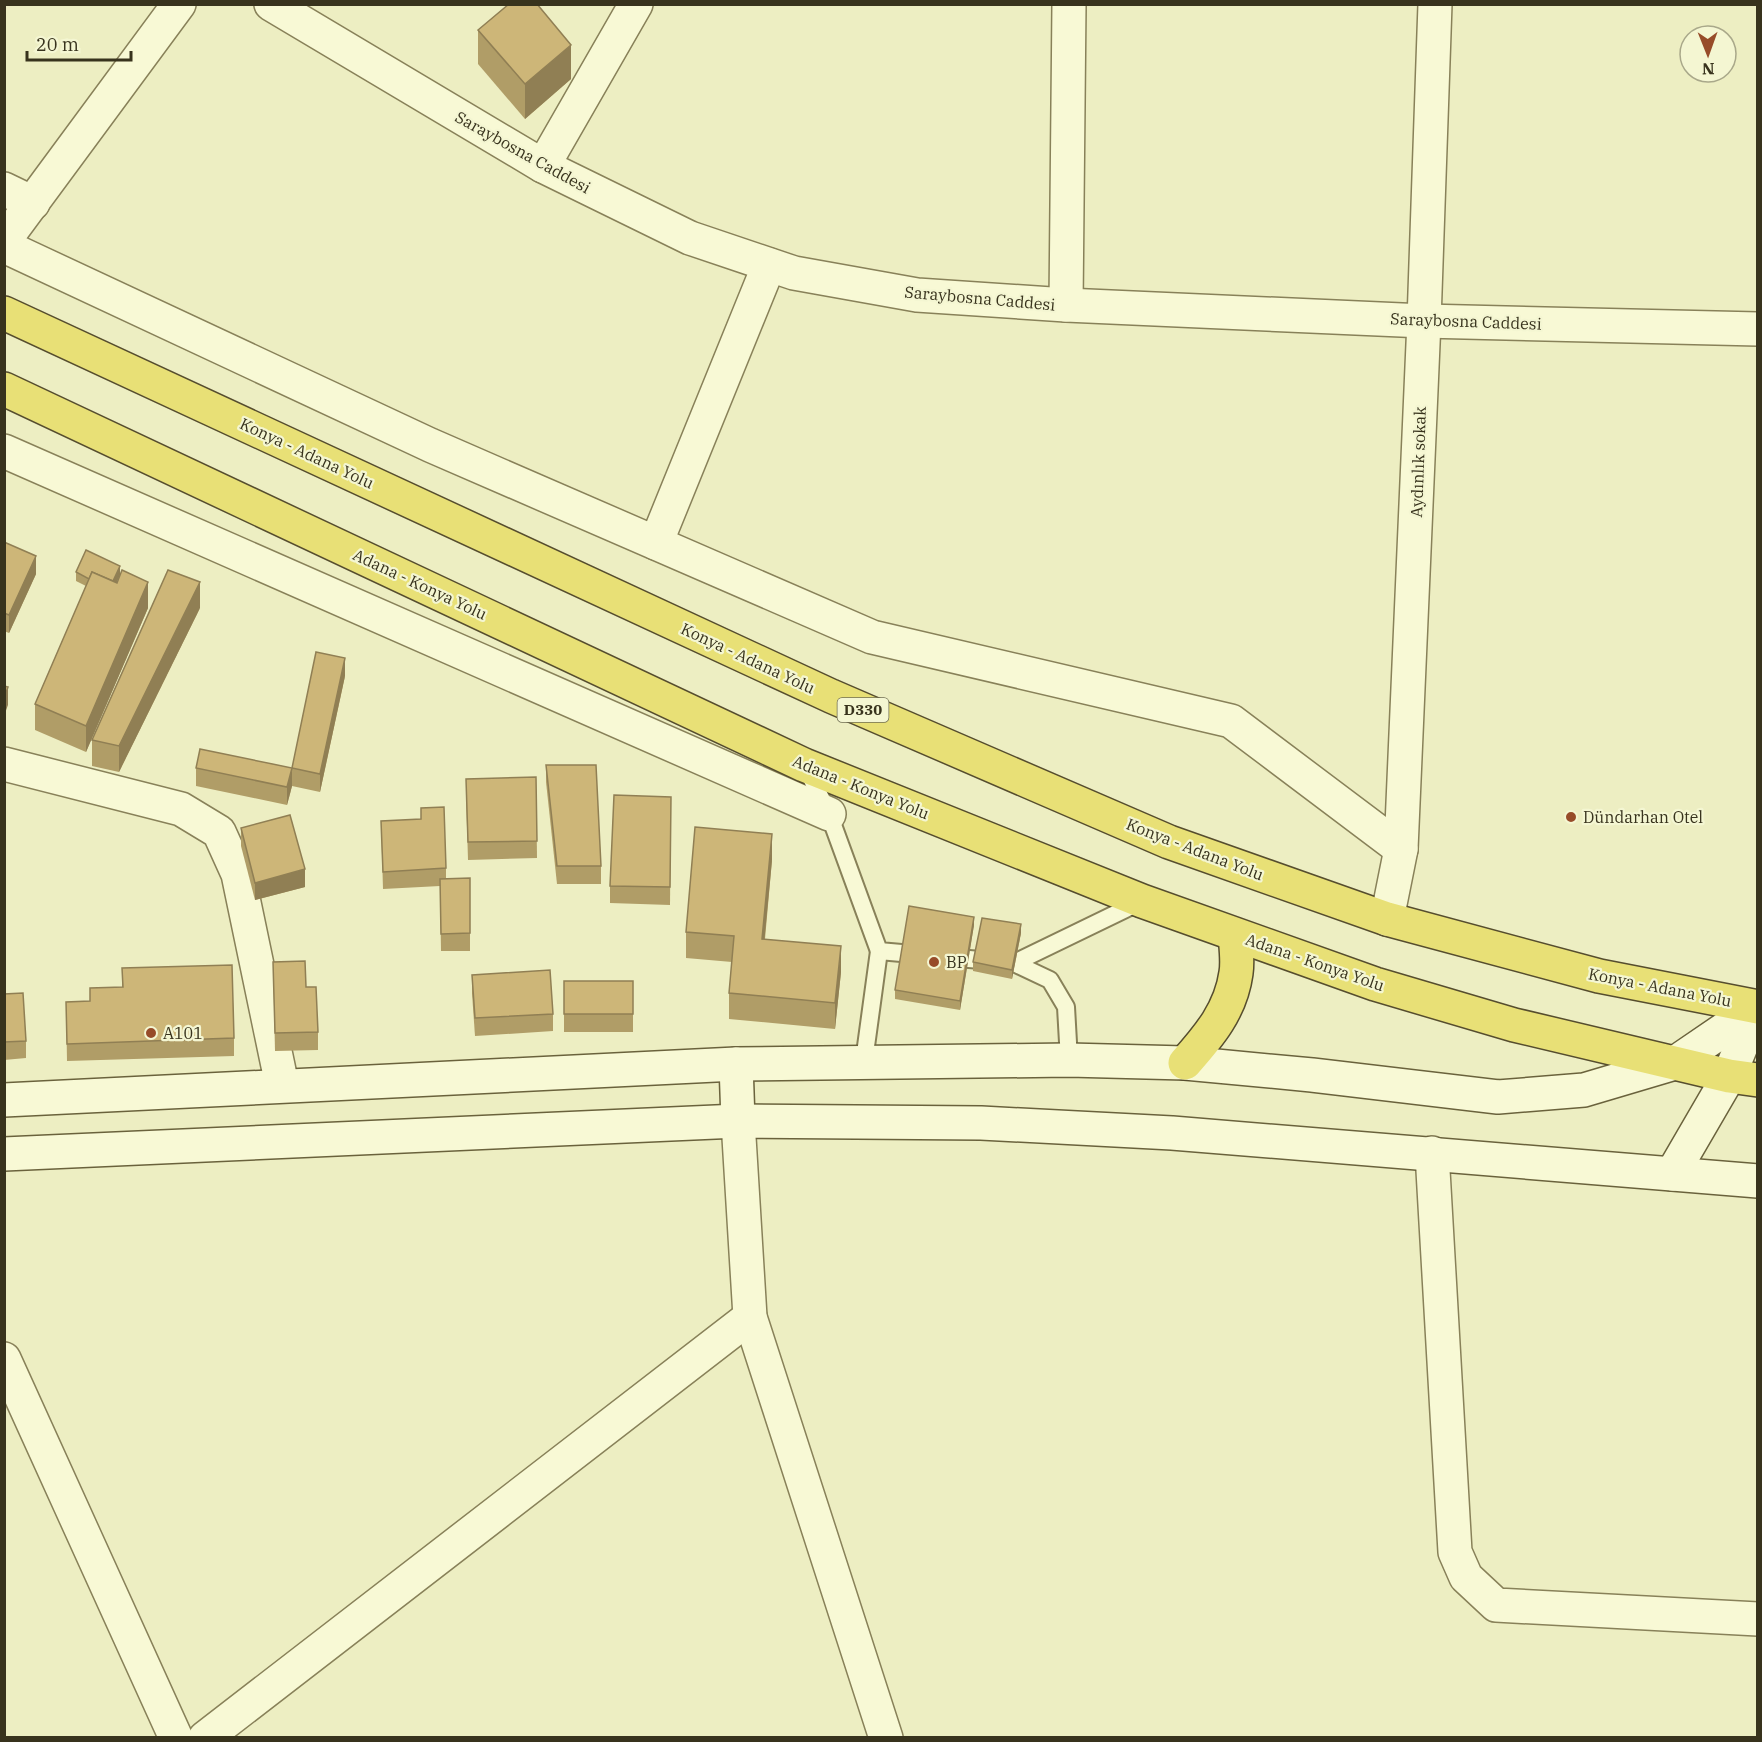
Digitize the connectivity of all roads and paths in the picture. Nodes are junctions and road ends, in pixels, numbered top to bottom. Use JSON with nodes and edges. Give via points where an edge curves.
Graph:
{"nodes":[{"id":1,"x":178,"y":4,"type":"edge"},
{"id":2,"x":271,"y":4,"type":"edge"},
{"id":3,"x":636,"y":4,"type":"edge"},
{"id":4,"x":1070,"y":4,"type":"edge"},
{"id":5,"x":1435,"y":4,"type":"edge"},
{"id":6,"x":543,"y":166,"type":"junction"},
{"id":7,"x":19,"y":196,"type":"edge"},
{"id":8,"x":4,"y":243,"type":"edge"},
{"id":9,"x":769,"y":265,"type":"junction"},
{"id":10,"x":1066,"y":305,"type":"junction"},
{"id":11,"x":4,"y":313,"type":"edge"},
{"id":12,"x":1424,"y":321,"type":"junction"},
{"id":13,"x":1758,"y":328,"type":"edge"},
{"id":14,"x":4,"y":389,"type":"edge"},
{"id":15,"x":4,"y":451,"type":"edge"},
{"id":16,"x":656,"y":543,"type":"junction"},
{"id":17,"x":4,"y":764,"type":"edge"},
{"id":18,"x":804,"y":765,"type":"junction"},
{"id":19,"x":829,"y":814,"type":"junction"},
{"id":20,"x":1401,"y":849,"type":"junction"},
{"id":21,"x":1142,"y":901,"type":"junction"},
{"id":22,"x":1388,"y":919,"type":"junction"},
{"id":23,"x":1235,"y":935,"type":"junction"},
{"id":24,"x":879,"y":951,"type":"junction"},
{"id":25,"x":1014,"y":963,"type":"junction"},
{"id":26,"x":1757,"y":1004,"type":"edge"},
{"id":27,"x":1069,"y":1060,"type":"junction"},
{"id":28,"x":864,"y":1061,"type":"junction"},
{"id":29,"x":1185,"y":1063,"type":"junction"},
{"id":30,"x":1674,"y":1063,"type":"junction"},
{"id":31,"x":736,"y":1064,"type":"junction"},
{"id":32,"x":1743,"y":1078,"type":"edge"},
{"id":33,"x":282,"y":1085,"type":"junction"},
{"id":34,"x":4,"y":1100,"type":"edge"},
{"id":35,"x":738,"y":1121,"type":"junction"},
{"id":36,"x":1432,"y":1153,"type":"junction"},
{"id":37,"x":4,"y":1154,"type":"edge"},
{"id":38,"x":1672,"y":1174,"type":"junction"},
{"id":39,"x":1758,"y":1181,"type":"edge"},
{"id":40,"x":750,"y":1317,"type":"junction"},
{"id":41,"x":4,"y":1359,"type":"edge"},
{"id":42,"x":1758,"y":1619,"type":"edge"},
{"id":43,"x":176,"y":1737,"type":"edge"},
{"id":44,"x":205,"y":1737,"type":"edge"},
{"id":45,"x":886,"y":1737,"type":"edge"}],
"edges":[{"from":1,"to":7,"type":"street"},
{"from":2,"to":6,"type":"street","name":"Saraybosna Caddesi"},
{"from":3,"to":6,"type":"street"},
{"from":4,"to":10,"type":"street"},
{"from":5,"to":12,"type":"street","name":"Aydınlık sokak"},
{"from":6,"to":9,"type":"street","name":"Saraybosna Caddesi","via":[[690,238]]},
{"from":7,"to":8,"type":"street"},
{"from":8,"to":16,"type":"street","via":[[430,445]]},
{"from":9,"to":10,"type":"street","name":"Saraybosna Caddesi","via":[[917,295]]},
{"from":9,"to":16,"type":"street"},
{"from":10,"to":12,"type":"street","name":"Saraybosna Caddesi"},
{"from":11,"to":22,"type":"highway","name":"Konya - Adana Yolu","number":"D330","via":[[831,696],[1169,842]]},
{"from":12,"to":13,"type":"street","name":"Saraybosna Caddesi"},
{"from":12,"to":20,"type":"street","name":"Aydınlık sokak"},
{"from":14,"to":18,"type":"highway","name":"Adana - Konya Yolu"},
{"from":15,"to":19,"type":"street"},
{"from":16,"to":20,"type":"street","via":[[872,637],[1231,721]]},
{"from":17,"to":33,"type":"street","via":[[181,809],[219,832],[238,874]]},
{"from":18,"to":19,"type":"lane"},
{"from":18,"to":21,"type":"highway","name":"Adana - Konya Yolu"},
{"from":19,"to":24,"type":"lane"},
{"from":20,"to":22,"type":"street","name":"Aydınlık sokak"},
{"from":21,"to":23,"type":"highway","name":"Adana - Konya Yolu"},
{"from":21,"to":25,"type":"lane"},
{"from":22,"to":26,"type":"highway","name":"Konya - Adana Yolu","number":"D330","via":[[1599,976]]},
{"from":23,"to":29,"type":"highway","via":[[1237,972],[1228,1005],[1212,1033]]},
{"from":23,"to":30,"type":"highway","name":"Adana - Konya Yolu","via":[[1374,984],[1514,1025]]},
{"from":24,"to":25,"type":"lane"},
{"from":24,"to":28,"type":"lane"},
{"from":25,"to":27,"type":"lane","via":[[1050,980],[1066,1007]]},
{"from":26,"to":30,"type":"street"},
{"from":26,"to":32,"type":"street"},
{"from":27,"to":28,"type":"street"},
{"from":27,"to":29,"type":"street"},
{"from":28,"to":31,"type":"street"},
{"from":29,"to":30,"type":"street","via":[[1498,1097],[1584,1090]]},
{"from":30,"to":32,"type":"highway","name":"Adana - Konya Yolu"},
{"from":31,"to":33,"type":"street"},
{"from":31,"to":35,"type":"street"},
{"from":32,"to":38,"type":"street"},
{"from":33,"to":34,"type":"street"},
{"from":35,"to":36,"type":"street","via":[[981,1123]]},
{"from":35,"to":37,"type":"street"},
{"from":35,"to":40,"type":"street"},
{"from":36,"to":38,"type":"street"},
{"from":36,"to":42,"type":"street","via":[[1455,1552],[1466,1577],[1496,1605]]},
{"from":38,"to":39,"type":"street"},
{"from":40,"to":44,"type":"street"},
{"from":40,"to":45,"type":"street"},
{"from":41,"to":43,"type":"street"}]}
